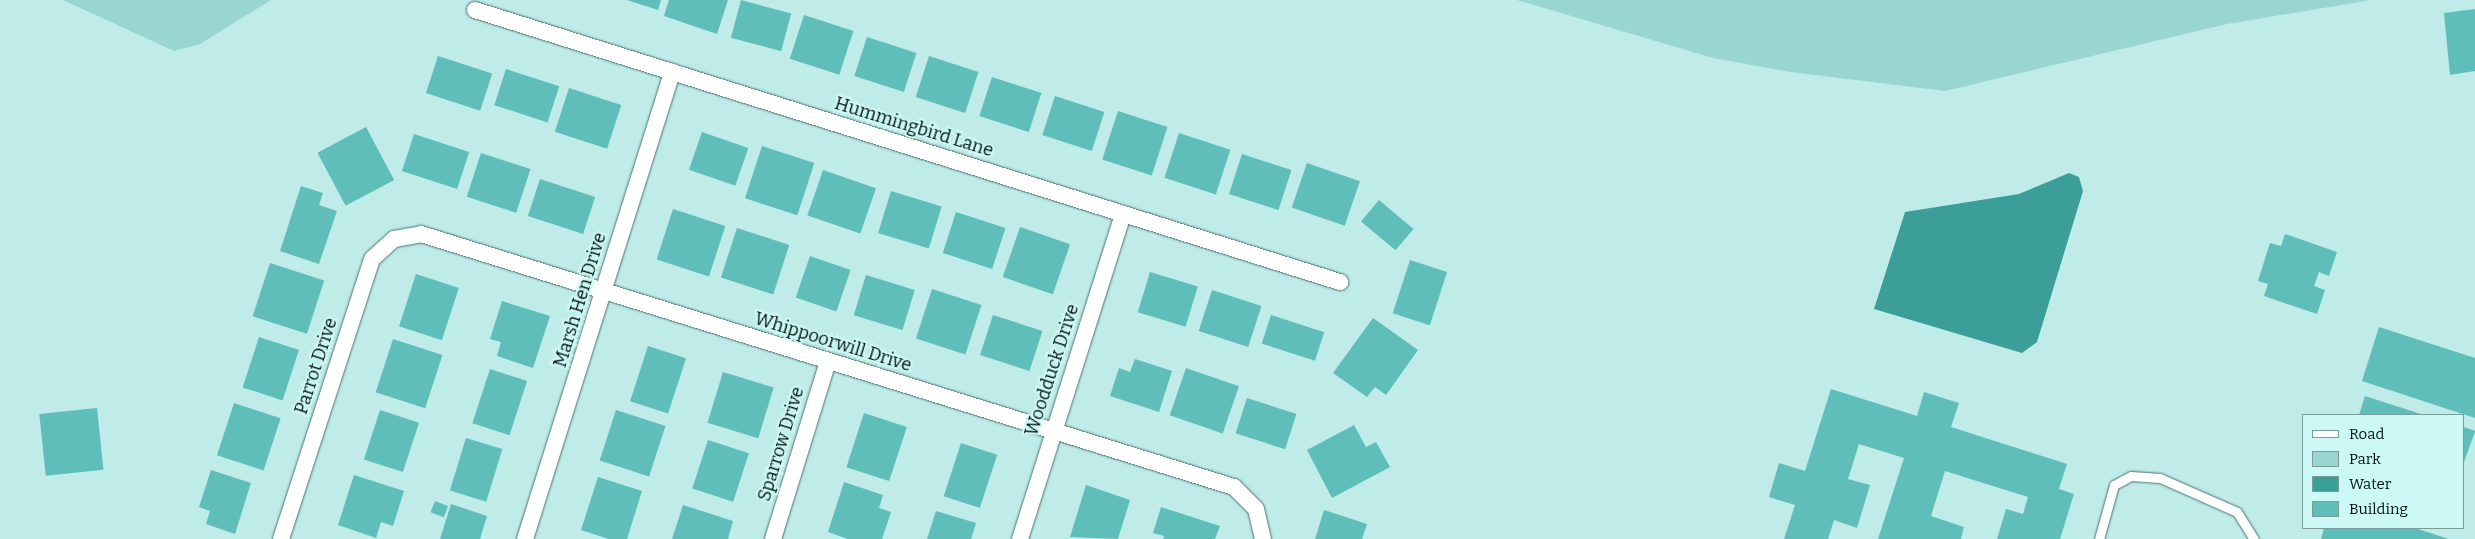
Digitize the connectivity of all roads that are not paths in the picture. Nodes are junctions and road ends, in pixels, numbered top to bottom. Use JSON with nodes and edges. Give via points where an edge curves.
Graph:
{"nodes":[{"id":1,"x":475,"y":10,"type":"dead end"},
{"id":2,"x":672,"y":72,"type":"junction"},
{"id":3,"x":1123,"y":214,"type":"junction"},
{"id":4,"x":421,"y":234,"type":"joint"},
{"id":5,"x":1340,"y":282,"type":"dead end"},
{"id":6,"x":603,"y":291,"type":"junction"},
{"id":7,"x":828,"y":361,"type":"junction"},
{"id":8,"x":1054,"y":431,"type":"junction"},
{"id":9,"x":281,"y":539,"type":"edge"},
{"id":10,"x":525,"y":539,"type":"edge"},
{"id":11,"x":773,"y":539,"type":"edge"},
{"id":12,"x":1020,"y":539,"type":"edge"},
{"id":13,"x":1263,"y":539,"type":"edge"},
{"id":14,"x":2099,"y":539,"type":"edge"},
{"id":15,"x":2254,"y":539,"type":"edge"}],
"edges":[{"from":1,"to":2,"type":"street","name":"Hummingbird Lane"},
{"from":2,"to":3,"type":"street","name":"Hummingbird Lane"},
{"from":2,"to":6,"type":"street","name":"Marsh Hen Drive"},
{"from":3,"to":5,"type":"street","name":"Hummingbird Lane"},
{"from":3,"to":8,"type":"street","name":"Woodduck Drive"},
{"from":4,"to":6,"type":"street","name":"Whippoorwill Drive"},
{"from":4,"to":9,"type":"street","name":"Parrot Drive","via":[[394,239],[372,259]]},
{"from":6,"to":7,"type":"street","name":"Whippoorwill Drive"},
{"from":6,"to":10,"type":"street","name":"Marsh Hen Drive"},
{"from":7,"to":8,"type":"street","name":"Whippoorwill Drive"},
{"from":7,"to":11,"type":"street","name":"Sparrow Drive"},
{"from":8,"to":12,"type":"street","name":"Woodduck Drive"},
{"from":8,"to":13,"type":"street","name":"Whippoorwill Drive","via":[[1234,487],[1256,509]]},
{"from":14,"to":15,"type":"lane","via":[[2114,484],[2131,476],[2160,478],[2237,512]]}]}
